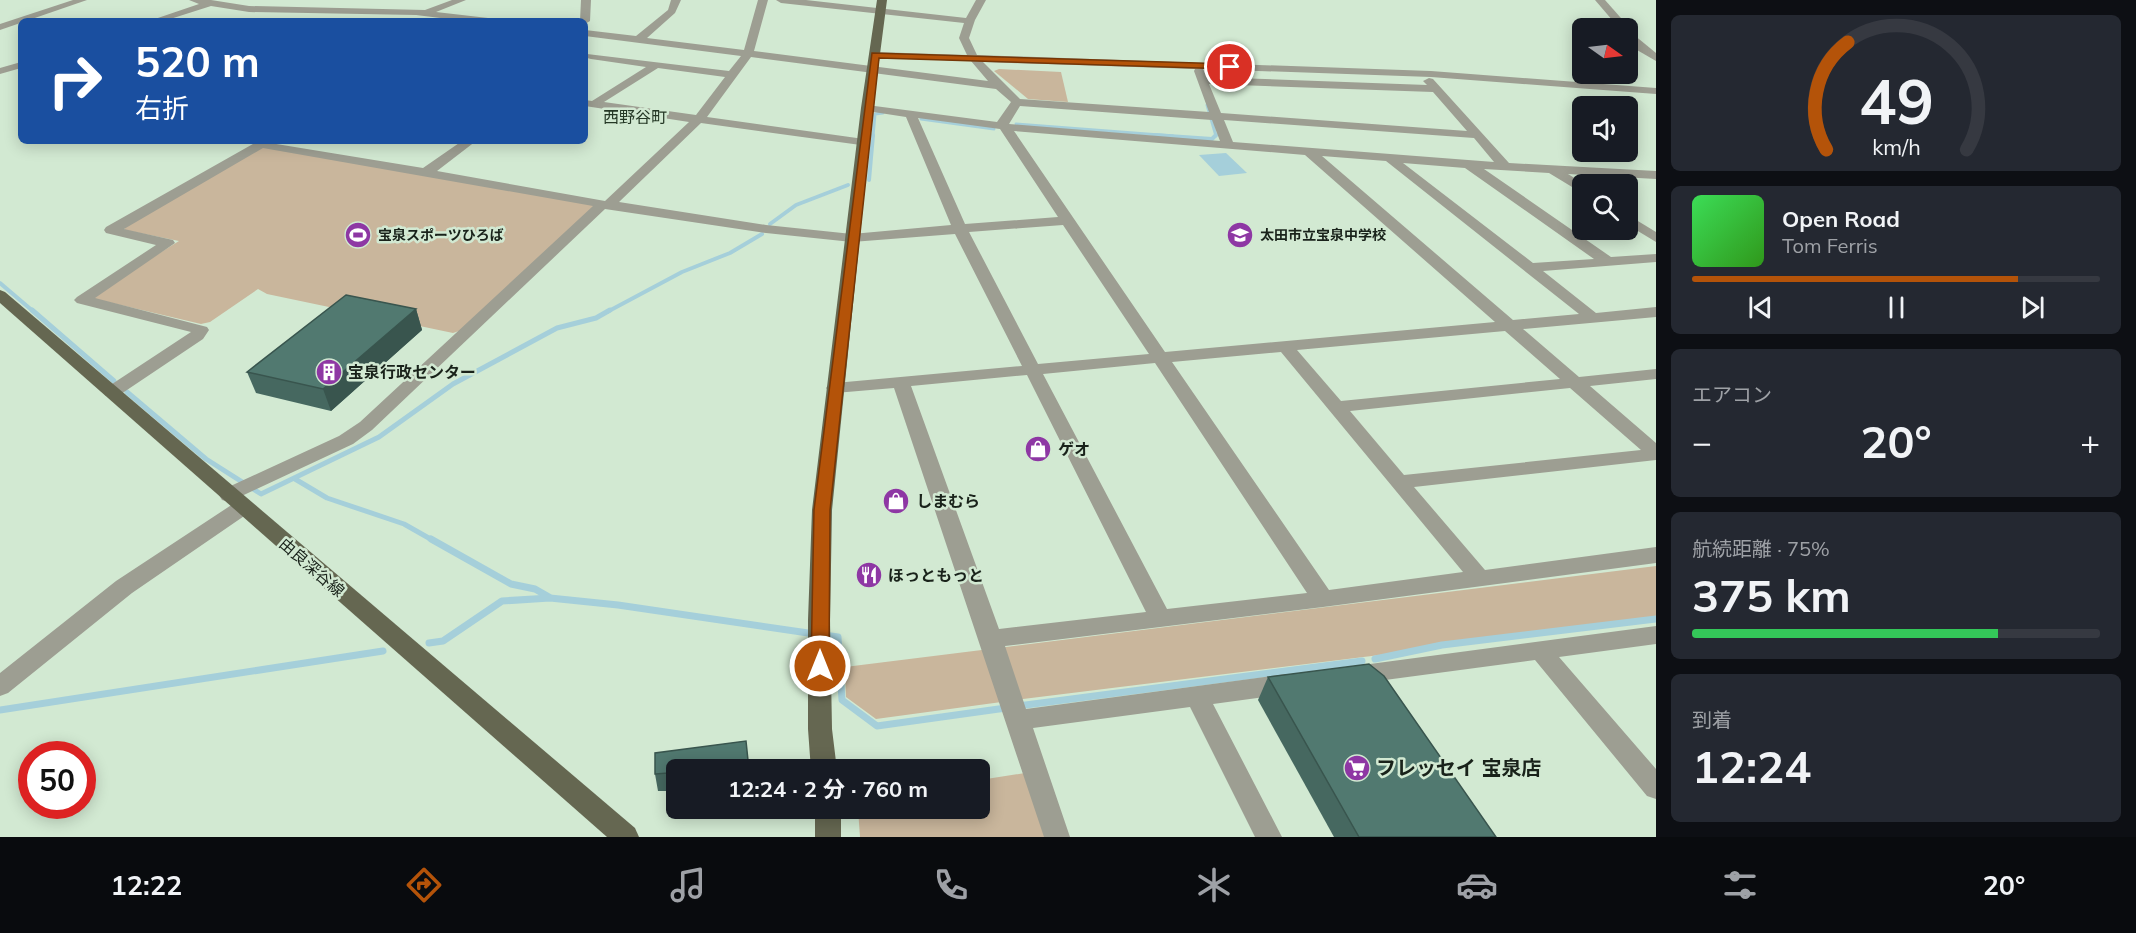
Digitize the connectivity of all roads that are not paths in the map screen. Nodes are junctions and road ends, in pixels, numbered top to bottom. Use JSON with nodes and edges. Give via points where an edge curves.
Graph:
{"nodes":[{"id":1,"x":82,"y":0,"type":"edge"},
{"id":2,"x":194,"y":0,"type":"edge"},
{"id":3,"x":461,"y":0,"type":"edge"},
{"id":4,"x":586,"y":0,"type":"edge"},
{"id":5,"x":676,"y":0,"type":"edge"},
{"id":6,"x":763,"y":0,"type":"edge"},
{"id":7,"x":781,"y":0,"type":"edge"},
{"id":8,"x":882,"y":0,"type":"edge"},
{"id":9,"x":981,"y":0,"type":"edge"},
{"id":10,"x":1600,"y":0,"type":"edge"},
{"id":11,"x":210,"y":3,"type":"junction"},
{"id":12,"x":880,"y":11,"type":"junction"},
{"id":13,"x":423,"y":13,"type":"junction"},
{"id":14,"x":31,"y":18,"type":"edge"},
{"id":15,"x":163,"y":18,"type":"edge"},
{"id":16,"x":459,"y":18,"type":"edge"},
{"id":17,"x":585,"y":18,"type":"edge"},
{"id":18,"x":1615,"y":18,"type":"edge"},
{"id":19,"x":969,"y":21,"type":"junction"},
{"id":20,"x":18,"y":22,"type":"edge"},
{"id":21,"x":0,"y":27,"type":"edge"},
{"id":22,"x":588,"y":33,"type":"edge"},
{"id":23,"x":619,"y":38,"type":"junction"},
{"id":24,"x":638,"y":40,"type":"junction"},
{"id":25,"x":1638,"y":45,"type":"edge"},
{"id":26,"x":748,"y":54,"type":"junction"},
{"id":27,"x":588,"y":58,"type":"edge"},
{"id":28,"x":979,"y":58,"type":"junction"},
{"id":29,"x":1656,"y":58,"type":"edge"},
{"id":30,"x":874,"y":63,"type":"junction"},
{"id":31,"x":18,"y":66,"type":"edge"},
{"id":32,"x":654,"y":66,"type":"junction"},
{"id":33,"x":0,"y":71,"type":"edge"},
{"id":34,"x":732,"y":75,"type":"junction"},
{"id":35,"x":1201,"y":75,"type":"junction"},
{"id":36,"x":1432,"y":84,"type":"junction"},
{"id":37,"x":1002,"y":86,"type":"junction"},
{"id":38,"x":1656,"y":91,"type":"edge"},
{"id":39,"x":1656,"y":95,"type":"edge"},
{"id":40,"x":1017,"y":102,"type":"junction"},
{"id":41,"x":589,"y":103,"type":"edge"},
{"id":42,"x":867,"y":108,"type":"junction"},
{"id":43,"x":910,"y":113,"type":"junction"},
{"id":44,"x":1217,"y":116,"type":"junction"},
{"id":45,"x":699,"y":120,"type":"junction"},
{"id":46,"x":1004,"y":126,"type":"junction"},
{"id":47,"x":1477,"y":135,"type":"junction"},
{"id":48,"x":864,"y":143,"type":"junction"},
{"id":49,"x":261,"y":144,"type":"edge"},
{"id":50,"x":269,"y":144,"type":"edge"},
{"id":51,"x":466,"y":144,"type":"edge"},
{"id":52,"x":1228,"y":145,"type":"junction"},
{"id":53,"x":1308,"y":151,"type":"junction"},
{"id":54,"x":1388,"y":157,"type":"junction"},
{"id":55,"x":1468,"y":164,"type":"junction"},
{"id":56,"x":1504,"y":166,"type":"junction"},
{"id":57,"x":1552,"y":169,"type":"junction"},
{"id":58,"x":426,"y":172,"type":"junction"},
{"id":59,"x":1634,"y":174,"type":"edge"},
{"id":60,"x":1638,"y":174,"type":"edge"},
{"id":61,"x":1656,"y":175,"type":"edge"},
{"id":62,"x":1638,"y":176,"type":"edge"},
{"id":63,"x":1572,"y":182,"type":"edge"},
{"id":64,"x":1656,"y":187,"type":"edge"},
{"id":65,"x":602,"y":206,"type":"junction"},
{"id":66,"x":1068,"y":220,"type":"junction"},
{"id":67,"x":1638,"y":225,"type":"edge"},
{"id":68,"x":960,"y":229,"type":"junction"},
{"id":69,"x":1656,"y":237,"type":"edge"},
{"id":70,"x":852,"y":238,"type":"junction"},
{"id":71,"x":1656,"y":258,"type":"edge"},
{"id":72,"x":1608,"y":262,"type":"junction"},
{"id":73,"x":1530,"y":268,"type":"junction"},
{"id":74,"x":0,"y":295,"type":"edge"},
{"id":75,"x":1656,"y":312,"type":"edge"},
{"id":76,"x":1593,"y":318,"type":"junction"},
{"id":77,"x":1509,"y":325,"type":"junction"},
{"id":78,"x":1285,"y":346,"type":"junction"},
{"id":79,"x":1161,"y":358,"type":"junction"},
{"id":80,"x":1032,"y":370,"type":"junction"},
{"id":81,"x":1656,"y":374,"type":"edge"},
{"id":82,"x":901,"y":382,"type":"junction"},
{"id":83,"x":1574,"y":382,"type":"junction"},
{"id":84,"x":835,"y":388,"type":"junction"},
{"id":85,"x":112,"y":392,"type":"junction"},
{"id":86,"x":1336,"y":406,"type":"junction"},
{"id":87,"x":1656,"y":454,"type":"edge"},
{"id":88,"x":1400,"y":482,"type":"junction"},
{"id":89,"x":236,"y":501,"type":"junction"},
{"id":90,"x":1656,"y":555,"type":"edge"},
{"id":91,"x":1480,"y":578,"type":"junction"},
{"id":92,"x":1323,"y":599,"type":"junction"},
{"id":93,"x":1161,"y":619,"type":"junction"},
{"id":94,"x":1656,"y":635,"type":"edge"},
{"id":95,"x":991,"y":639,"type":"junction"},
{"id":96,"x":1540,"y":650,"type":"junction"},
{"id":97,"x":0,"y":686,"type":"edge"},
{"id":98,"x":1197,"y":696,"type":"junction"},
{"id":99,"x":1017,"y":720,"type":"junction"},
{"id":100,"x":823,"y":759,"type":"edge"},
{"id":101,"x":1656,"y":788,"type":"edge"},
{"id":102,"x":828,"y":819,"type":"edge"},
{"id":103,"x":626,"y":837,"type":"edge"},
{"id":104,"x":828,"y":837,"type":"edge"},
{"id":105,"x":1057,"y":837,"type":"edge"},
{"id":106,"x":1269,"y":837,"type":"edge"}],
"edges":[{"from":1,"to":14,"type":"street"},
{"from":2,"to":11,"type":"street"},
{"from":3,"to":13,"type":"street"},
{"from":4,"to":17,"type":"street"},
{"from":5,"to":24,"type":"street","via":[[672,11]]},
{"from":6,"to":26,"type":"street"},
{"from":7,"to":12,"type":"street"},
{"from":8,"to":12,"type":"main road"},
{"from":9,"to":19,"type":"street"},
{"from":10,"to":18,"type":"street"},
{"from":11,"to":13,"type":"street","via":[[249,9]]},
{"from":11,"to":15,"type":"street"},
{"from":12,"to":19,"type":"street"},
{"from":12,"to":30,"type":"main road"},
{"from":13,"to":16,"type":"street"},
{"from":19,"to":28,"type":"street","via":[[964,38]]},
{"from":20,"to":21,"type":"street"},
{"from":22,"to":23,"type":"street"},
{"from":23,"to":24,"type":"street"},
{"from":23,"to":27,"type":"street"},
{"from":24,"to":26,"type":"street"},
{"from":25,"to":29,"type":"street"},
{"from":26,"to":30,"type":"street"},
{"from":26,"to":34,"type":"street"},
{"from":27,"to":32,"type":"street"},
{"from":28,"to":30,"type":"street"},
{"from":28,"to":35,"type":"street"},
{"from":28,"to":37,"type":"street","via":[[986,73]]},
{"from":28,"to":38,"type":"street","via":[[1431,74]]},
{"from":30,"to":37,"type":"street"},
{"from":30,"to":42,"type":"main road"},
{"from":31,"to":33,"type":"street"},
{"from":32,"to":34,"type":"street"},
{"from":32,"to":41,"type":"street"},
{"from":34,"to":45,"type":"street"},
{"from":35,"to":36,"type":"street"},
{"from":35,"to":44,"type":"street"},
{"from":36,"to":39,"type":"street","via":[[1531,85]]},
{"from":36,"to":47,"type":"street"},
{"from":37,"to":40,"type":"street"},
{"from":40,"to":44,"type":"street"},
{"from":40,"to":46,"type":"street","via":[[1003,121]]},
{"from":41,"to":45,"type":"street"},
{"from":42,"to":43,"type":"street"},
{"from":42,"to":48,"type":"main road"},
{"from":43,"to":46,"type":"street"},
{"from":43,"to":68,"type":"street"},
{"from":44,"to":47,"type":"street"},
{"from":44,"to":52,"type":"street"},
{"from":45,"to":48,"type":"street"},
{"from":45,"to":65,"type":"street"},
{"from":46,"to":52,"type":"street"},
{"from":46,"to":66,"type":"street"},
{"from":47,"to":56,"type":"street"},
{"from":48,"to":70,"type":"main road"},
{"from":49,"to":85,"type":"street","via":[[111,230],[168,243],[82,300],[201,330]]},
{"from":50,"to":58,"type":"street"},
{"from":51,"to":58,"type":"street"},
{"from":52,"to":53,"type":"street"},
{"from":53,"to":54,"type":"street"},
{"from":53,"to":77,"type":"street"},
{"from":54,"to":55,"type":"street"},
{"from":54,"to":73,"type":"street"},
{"from":55,"to":56,"type":"street"},
{"from":55,"to":72,"type":"street"},
{"from":56,"to":57,"type":"street"},
{"from":57,"to":59,"type":"street"},
{"from":57,"to":63,"type":"street"},
{"from":58,"to":65,"type":"street"},
{"from":60,"to":61,"type":"street"},
{"from":62,"to":64,"type":"street"},
{"from":65,"to":70,"type":"street"},
{"from":65,"to":89,"type":"street","via":[[366,426]]},
{"from":66,"to":68,"type":"street"},
{"from":66,"to":79,"type":"street"},
{"from":67,"to":69,"type":"street"},
{"from":68,"to":70,"type":"street"},
{"from":68,"to":80,"type":"street"},
{"from":70,"to":84,"type":"main road"},
{"from":71,"to":72,"type":"street"},
{"from":72,"to":73,"type":"street"},
{"from":73,"to":76,"type":"street"},
{"from":74,"to":85,"type":"main road","name":"由良深谷線"},
{"from":75,"to":76,"type":"street"},
{"from":76,"to":77,"type":"street"},
{"from":77,"to":78,"type":"street"},
{"from":77,"to":83,"type":"street"},
{"from":78,"to":79,"type":"street"},
{"from":78,"to":86,"type":"street"},
{"from":79,"to":80,"type":"street"},
{"from":79,"to":92,"type":"street"},
{"from":80,"to":82,"type":"street"},
{"from":80,"to":93,"type":"street"},
{"from":81,"to":83,"type":"street"},
{"from":82,"to":84,"type":"street"},
{"from":82,"to":95,"type":"street"},
{"from":83,"to":86,"type":"street"},
{"from":83,"to":87,"type":"street"},
{"from":84,"to":100,"type":"main road","via":[[822,510]]},
{"from":85,"to":89,"type":"main road","name":"由良深谷線"},
{"from":86,"to":88,"type":"street"},
{"from":87,"to":88,"type":"street"},
{"from":88,"to":91,"type":"street"},
{"from":89,"to":97,"type":"street"},
{"from":89,"to":103,"type":"main road","name":"由良深谷線"},
{"from":90,"to":91,"type":"street"},
{"from":91,"to":92,"type":"street"},
{"from":92,"to":93,"type":"street"},
{"from":93,"to":95,"type":"street"},
{"from":94,"to":96,"type":"street"},
{"from":95,"to":99,"type":"street"},
{"from":96,"to":98,"type":"street","via":[[1379,682],[1318,680]]},
{"from":96,"to":101,"type":"street"},
{"from":98,"to":99,"type":"street"},
{"from":98,"to":106,"type":"street"},
{"from":99,"to":105,"type":"street"},
{"from":102,"to":104,"type":"main road"}]}
